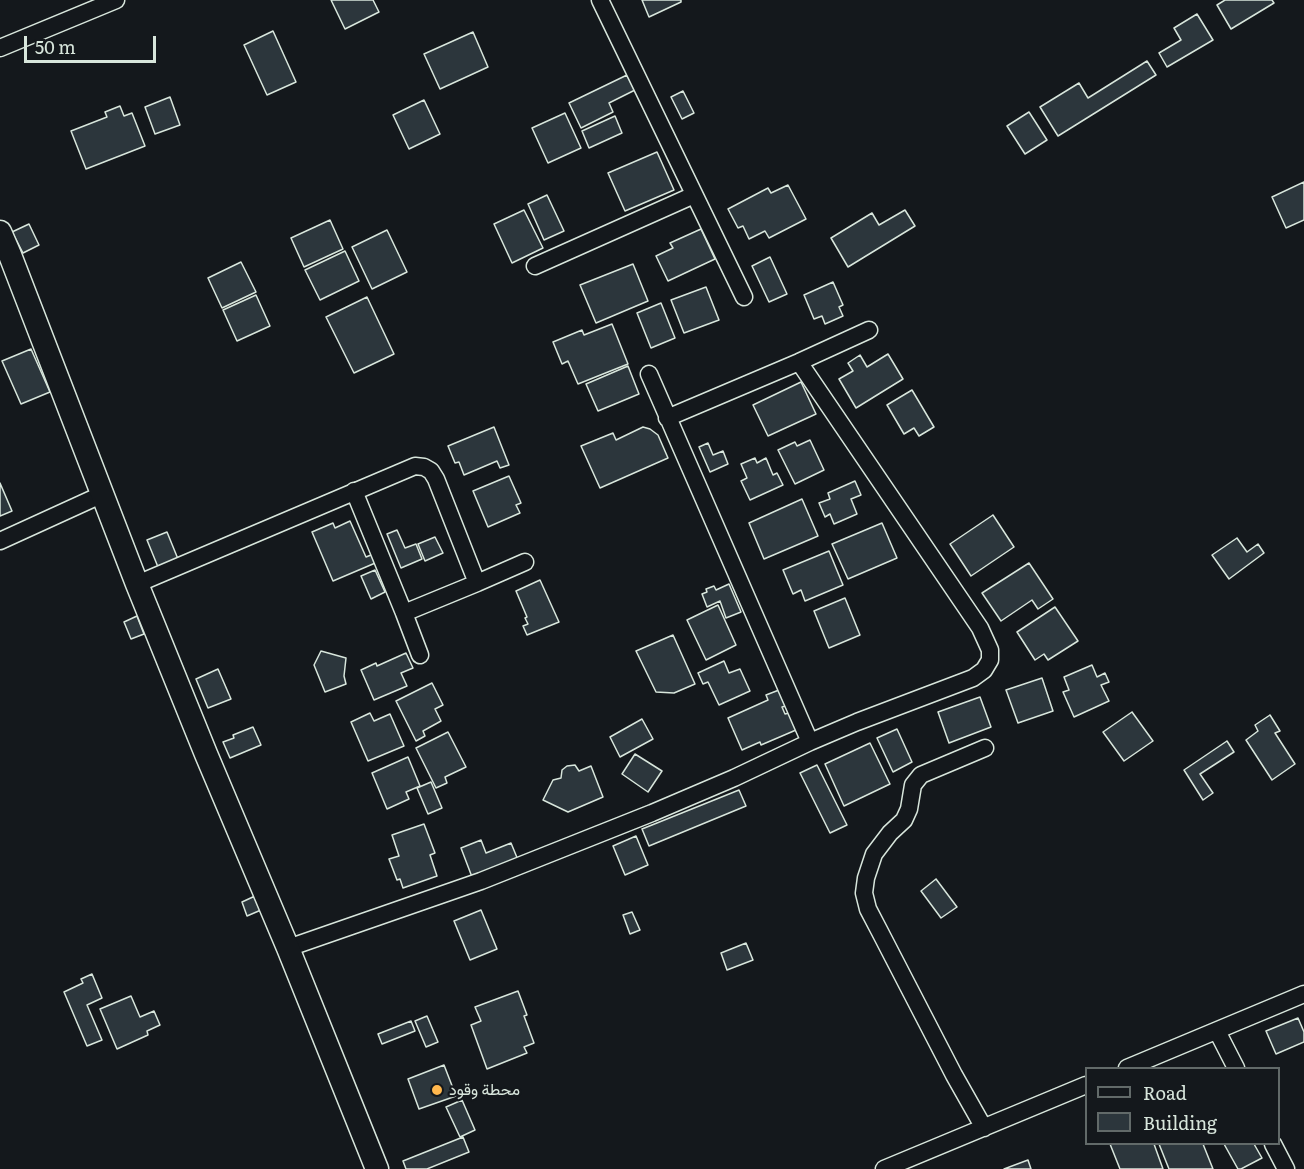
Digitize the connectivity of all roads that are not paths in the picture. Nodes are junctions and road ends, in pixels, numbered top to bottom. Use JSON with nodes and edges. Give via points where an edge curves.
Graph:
{"nodes":[{"id":1,"x":116,"y":0,"type":"edge"},
{"id":2,"x":600,"y":0,"type":"edge"},
{"id":3,"x":0,"y":48,"type":"edge"},
{"id":4,"x":694,"y":195,"type":"junction"},
{"id":5,"x":0,"y":232,"type":"edge"},
{"id":6,"x":5,"y":258,"type":"edge"},
{"id":7,"x":535,"y":266,"type":"dead end"},
{"id":8,"x":744,"y":297,"type":"dead end"},
{"id":9,"x":869,"y":330,"type":"dead end"},
{"id":10,"x":799,"y":362,"type":"junction"},
{"id":11,"x":649,"y":374,"type":"dead end"},
{"id":12,"x":667,"y":418,"type":"junction"},
{"id":13,"x":354,"y":491,"type":"junction"},
{"id":14,"x":103,"y":494,"type":"junction"},
{"id":15,"x":0,"y":541,"type":"edge"},
{"id":16,"x":525,"y":562,"type":"dead end"},
{"id":17,"x":477,"y":583,"type":"junction"},
{"id":18,"x":137,"y":584,"type":"junction"},
{"id":19,"x":405,"y":613,"type":"junction"},
{"id":20,"x":420,"y":655,"type":"dead end"},
{"id":21,"x":810,"y":742,"type":"junction"},
{"id":22,"x":985,"y":748,"type":"dead end"},
{"id":23,"x":288,"y":948,"type":"junction"},
{"id":24,"x":1304,"y":994,"type":"edge"},
{"id":25,"x":1217,"y":1031,"type":"junction"},
{"id":26,"x":1130,"y":1067,"type":"edge"},
{"id":27,"x":1235,"y":1067,"type":"edge"},
{"id":28,"x":1085,"y":1085,"type":"edge"},
{"id":29,"x":984,"y":1128,"type":"junction"},
{"id":30,"x":1274,"y":1145,"type":"edge"},
{"id":31,"x":377,"y":1169,"type":"edge"},
{"id":32,"x":884,"y":1169,"type":"edge"},
{"id":33,"x":1286,"y":1169,"type":"edge"}],
"edges":[{"from":1,"to":3,"type":"street"},
{"from":2,"to":4,"type":"street"},
{"from":4,"to":7,"type":"street"},
{"from":4,"to":8,"type":"street"},
{"from":5,"to":6,"type":"main road"},
{"from":6,"to":14,"type":"main road"},
{"from":9,"to":10,"type":"street"},
{"from":10,"to":12,"type":"street"},
{"from":10,"to":21,"type":"street","via":[[980,628],[990,650],[984,670],[973,678]]},
{"from":11,"to":12,"type":"street"},
{"from":12,"to":21,"type":"street"},
{"from":13,"to":17,"type":"street","via":[[415,466],[431,471]]},
{"from":13,"to":18,"type":"street"},
{"from":13,"to":19,"type":"street"},
{"from":14,"to":15,"type":"street"},
{"from":14,"to":18,"type":"main road"},
{"from":16,"to":17,"type":"street"},
{"from":17,"to":19,"type":"street"},
{"from":18,"to":23,"type":"main road"},
{"from":19,"to":20,"type":"street"},
{"from":21,"to":23,"type":"street","via":[[652,813],[481,881]]},
{"from":22,"to":29,"type":"street","via":[[921,775],[913,785],[904,820],[874,854],[864,893],[868,909]]},
{"from":23,"to":31,"type":"main road"},
{"from":24,"to":25,"type":"street"},
{"from":25,"to":26,"type":"street"},
{"from":25,"to":27,"type":"street"},
{"from":28,"to":29,"type":"street"},
{"from":29,"to":32,"type":"street"},
{"from":30,"to":33,"type":"street"}]}
